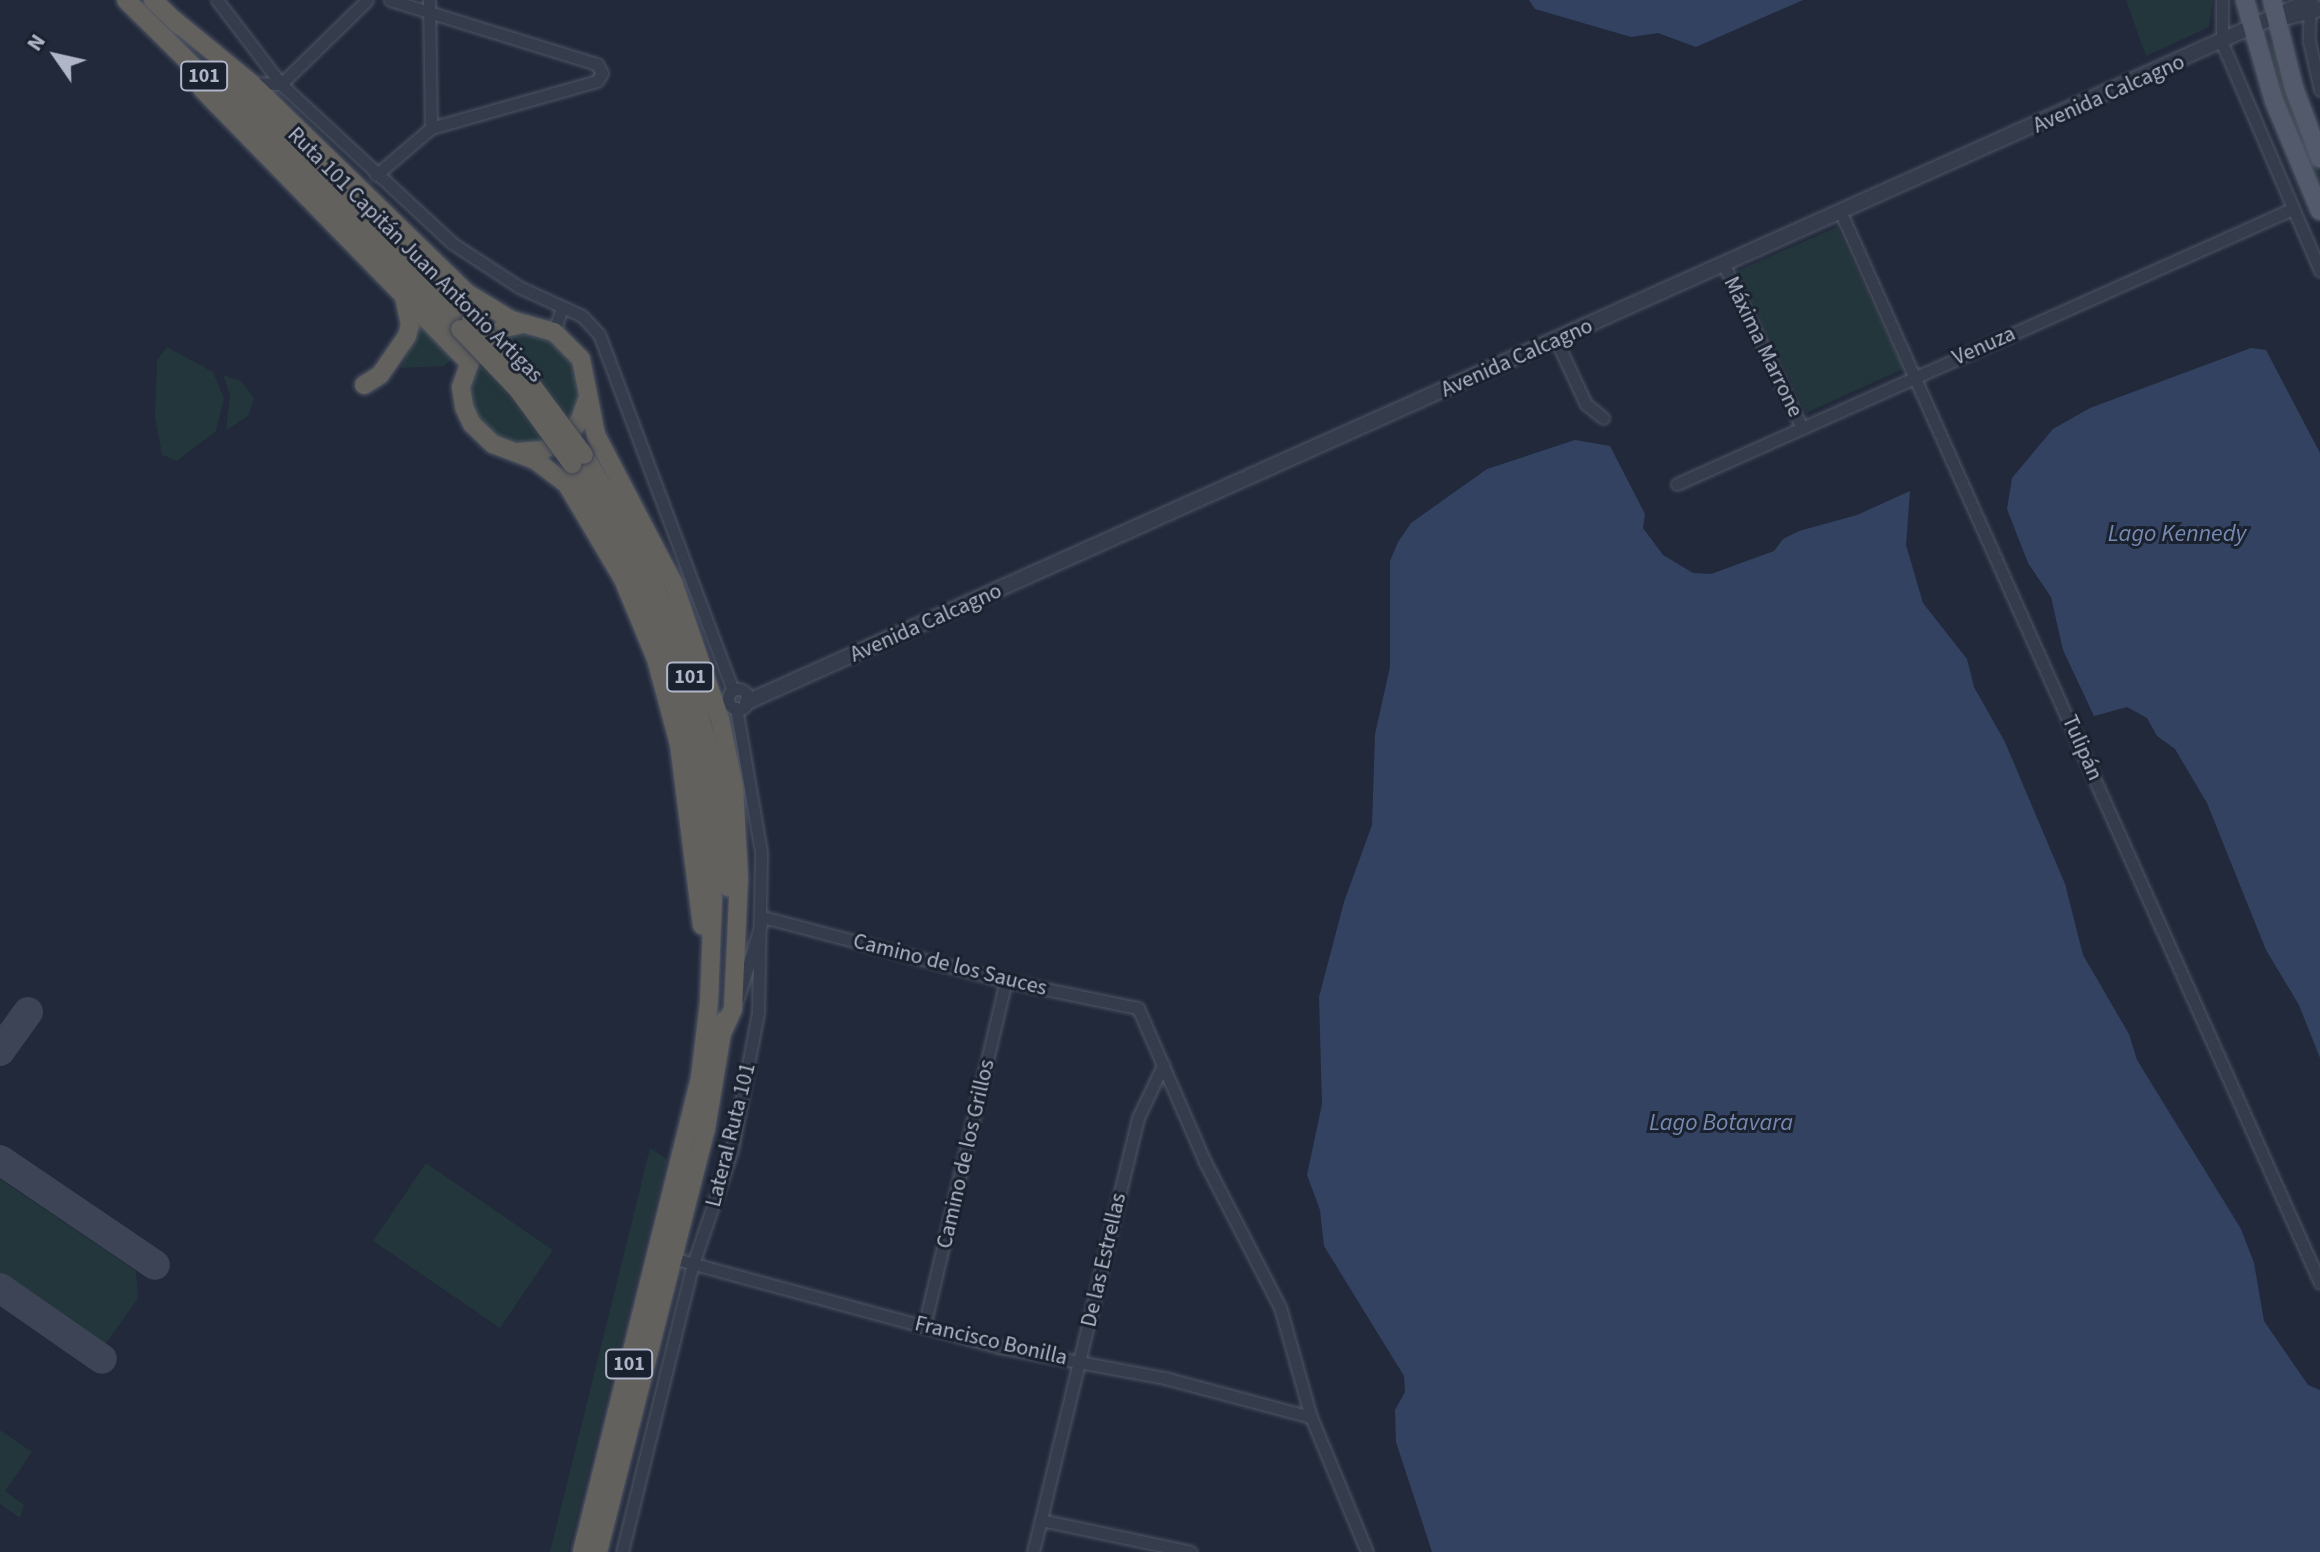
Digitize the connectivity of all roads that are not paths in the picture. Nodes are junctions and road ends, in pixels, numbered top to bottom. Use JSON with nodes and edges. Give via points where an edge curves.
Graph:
{"nodes":[{"id":1,"x":126,"y":0,"type":"edge"},
{"id":2,"x":153,"y":0,"type":"edge"},
{"id":3,"x":217,"y":0,"type":"edge"},
{"id":4,"x":367,"y":0,"type":"edge"},
{"id":5,"x":390,"y":0,"type":"edge"},
{"id":6,"x":2222,"y":0,"type":"edge"},
{"id":7,"x":2245,"y":0,"type":"edge"},
{"id":8,"x":2312,"y":5,"type":"edge"},
{"id":9,"x":429,"y":6,"type":"edge"},
{"id":10,"x":2274,"y":9,"type":"edge"},
{"id":11,"x":174,"y":20,"type":"junction"},
{"id":12,"x":2251,"y":30,"type":"junction"},
{"id":13,"x":158,"y":32,"type":"junction"},
{"id":14,"x":2222,"y":43,"type":"junction"},
{"id":15,"x":2317,"y":68,"type":"edge"},
{"id":16,"x":251,"y":83,"type":"junction"},
{"id":17,"x":281,"y":84,"type":"junction"},
{"id":18,"x":2320,"y":90,"type":"edge"},
{"id":19,"x":431,"y":128,"type":"junction"},
{"id":20,"x":2320,"y":158,"type":"edge"},
{"id":21,"x":376,"y":175,"type":"junction"},
{"id":22,"x":2292,"y":209,"type":"junction"},
{"id":23,"x":2320,"y":211,"type":"edge"},
{"id":24,"x":1841,"y":213,"type":"junction"},
{"id":25,"x":1724,"y":265,"type":"junction"},
{"id":26,"x":2320,"y":271,"type":"edge"},
{"id":27,"x":403,"y":293,"type":"junction"},
{"id":28,"x":562,"y":307,"type":"junction"},
{"id":29,"x":466,"y":324,"type":"junction"},
{"id":30,"x":523,"y":324,"type":"junction"},
{"id":31,"x":554,"y":332,"type":"junction"},
{"id":32,"x":1556,"y":340,"type":"junction"},
{"id":33,"x":468,"y":362,"type":"junction"},
{"id":34,"x":1916,"y":376,"type":"junction"},
{"id":35,"x":364,"y":385,"type":"dead end"},
{"id":36,"x":588,"y":397,"type":"junction"},
{"id":37,"x":1603,"y":418,"type":"dead end"},
{"id":38,"x":1802,"y":428,"type":"junction"},
{"id":39,"x":519,"y":452,"type":"junction"},
{"id":40,"x":578,"y":459,"type":"junction"},
{"id":41,"x":1677,"y":484,"type":"dead end"},
{"id":42,"x":744,"y":698,"type":"junction"},
{"id":43,"x":763,"y":917,"type":"junction"},
{"id":44,"x":712,"y":967,"type":"junction"},
{"id":45,"x":1006,"y":981,"type":"junction"},
{"id":46,"x":733,"y":1009,"type":"junction"},
{"id":47,"x":723,"y":1031,"type":"junction"},
{"id":48,"x":1163,"y":1065,"type":"junction"},
{"id":49,"x":672,"y":1258,"type":"junction"},
{"id":50,"x":693,"y":1264,"type":"junction"},
{"id":51,"x":2320,"y":1283,"type":"edge"},
{"id":52,"x":924,"y":1327,"type":"junction"},
{"id":53,"x":1081,"y":1361,"type":"junction"},
{"id":54,"x":1311,"y":1417,"type":"junction"},
{"id":55,"x":1041,"y":1520,"type":"junction"},
{"id":56,"x":582,"y":1552,"type":"edge"},
{"id":57,"x":598,"y":1552,"type":"edge"},
{"id":58,"x":622,"y":1552,"type":"edge"},
{"id":59,"x":1033,"y":1552,"type":"edge"},
{"id":60,"x":1191,"y":1552,"type":"edge"},
{"id":61,"x":1367,"y":1552,"type":"edge"}],
"edges":[{"from":1,"to":13,"type":"highway","name":"Ruta 101 Capitán Juan Antonio Artigas","number":"101"},
{"from":2,"to":11,"type":"highway","name":"Ruta 101 Capitán Juan Antonio Artigas","number":"101"},
{"from":3,"to":17,"type":"street","name":"Lateral Ruta 101"},
{"from":4,"to":17,"type":"street"},
{"from":5,"to":9,"type":"street"},
{"from":6,"to":14,"type":"street"},
{"from":7,"to":12,"type":"main road"},
{"from":8,"to":10,"type":"street","name":"Avenida Calcagno"},
{"from":8,"to":15,"type":"street"},
{"from":9,"to":19,"type":"street"},
{"from":9,"to":19,"type":"street","via":[[597,64],[602,73],[597,81]]},
{"from":10,"to":12,"type":"street","name":"Avenida Calcagno"},
{"from":10,"to":20,"type":"main road"},
{"from":11,"to":16,"type":"highway"},
{"from":11,"to":29,"type":"highway","name":"Ruta 101 Capitán Juan Antonio Artigas","number":"101"},
{"from":12,"to":14,"type":"street","name":"Avenida Calcagno"},
{"from":12,"to":23,"type":"main road"},
{"from":13,"to":27,"type":"highway","via":[[166,50],[239,132]]},
{"from":13,"to":29,"type":"highway","name":"Ruta 101 Capitán Juan Antonio Artigas","number":"101"},
{"from":14,"to":22,"type":"street"},
{"from":14,"to":24,"type":"street","name":"Avenida Calcagno"},
{"from":15,"to":18,"type":"street"},
{"from":16,"to":17,"type":"street"},
{"from":16,"to":30,"type":"highway","via":[[467,293]]},
{"from":17,"to":21,"type":"street","name":"Lateral Ruta 101"},
{"from":19,"to":21,"type":"street"},
{"from":21,"to":28,"type":"street","name":"Lateral Ruta 101","via":[[485,267]]},
{"from":22,"to":26,"type":"street"},
{"from":22,"to":34,"type":"street","name":"Venuza"},
{"from":24,"to":25,"type":"street","name":"Avenida Calcagno"},
{"from":24,"to":34,"type":"street","name":"Tulipán"},
{"from":25,"to":32,"type":"street","name":"Avenida Calcagno"},
{"from":25,"to":38,"type":"street","name":"Máxima Marrone"},
{"from":27,"to":33,"type":"highway"},
{"from":27,"to":35,"type":"highway","via":[[410,325],[407,336],[380,375]]},
{"from":28,"to":31,"type":"street"},
{"from":28,"to":42,"type":"street","name":"Lateral Ruta 101","via":[[599,334]]},
{"from":29,"to":40,"type":"highway","name":"Ruta 101 Capitán Juan Antonio Artigas","number":"101","bridge":true,"via":[[529,381]]},
{"from":30,"to":31,"type":"highway"},
{"from":30,"to":33,"type":"highway","via":[[487,337]]},
{"from":31,"to":36,"type":"highway","via":[[581,359]]},
{"from":32,"to":37,"type":"street","via":[[1586,404]]},
{"from":32,"to":42,"type":"street","name":"Avenida Calcagno"},
{"from":33,"to":39,"type":"highway","via":[[461,387],[472,424],[493,444]]},
{"from":34,"to":38,"type":"street","name":"Venuza"},
{"from":34,"to":51,"type":"street","name":"Tulipán"},
{"from":36,"to":39,"type":"highway","via":[[580,420],[565,438],[543,450]]},
{"from":36,"to":46,"type":"highway","via":[[596,435],[673,582],[720,719],[739,840]]},
{"from":38,"to":41,"type":"street","name":"Venuza"},
{"from":39,"to":44,"type":"highway","via":[[566,483],[623,579],[656,659],[688,789],[704,949]]},
{"from":40,"to":44,"type":"highway","name":"Ruta 101 Capitán Juan Antonio Artigas","number":"101","via":[[632,568],[685,711],[712,868]]},
{"from":40,"to":47,"type":"highway","name":"Ruta 101 Capitán Juan Antonio Artigas","number":"101","via":[[626,522],[660,593],[705,729],[727,870],[730,951]]},
{"from":42,"to":43,"type":"street","name":"Lateral Ruta 101"},
{"from":43,"to":45,"type":"street","name":"Camino de los Sauces"},
{"from":43,"to":46,"type":"street"},
{"from":43,"to":50,"type":"street","name":"Lateral Ruta 101","via":[[758,1012],[742,1108]]},
{"from":44,"to":56,"type":"highway","name":"Ruta 101 Capitán Juan Antonio Artigas","number":"101","via":[[700,1078]]},
{"from":45,"to":48,"type":"street","name":"Camino de los Sauces","via":[[1138,1008]]},
{"from":45,"to":52,"type":"street","name":"Camino de los Grillos"},
{"from":46,"to":47,"type":"highway"},
{"from":47,"to":49,"type":"highway","name":"Ruta 101 Capitán Juan Antonio Artigas","number":"101","via":[[706,1129]]},
{"from":48,"to":53,"type":"street","name":"De las Estrellas","via":[[1138,1118]]},
{"from":48,"to":54,"type":"street","via":[[1205,1162],[1280,1307]]},
{"from":49,"to":50,"type":"street","name":"Francisco Bonilla"},
{"from":49,"to":57,"type":"highway","name":"Ruta 101 Capitán Juan Antonio Artigas","number":"101"},
{"from":50,"to":52,"type":"street","name":"Francisco Bonilla"},
{"from":50,"to":58,"type":"street","name":"Lateral Ruta 101"},
{"from":52,"to":53,"type":"street","name":"Francisco Bonilla"},
{"from":53,"to":54,"type":"street","name":"Francisco Bonilla"},
{"from":53,"to":55,"type":"street","name":"De las Estrellas"},
{"from":54,"to":61,"type":"street"},
{"from":55,"to":59,"type":"street","name":"De las Estrellas"},
{"from":55,"to":60,"type":"street"}]}
